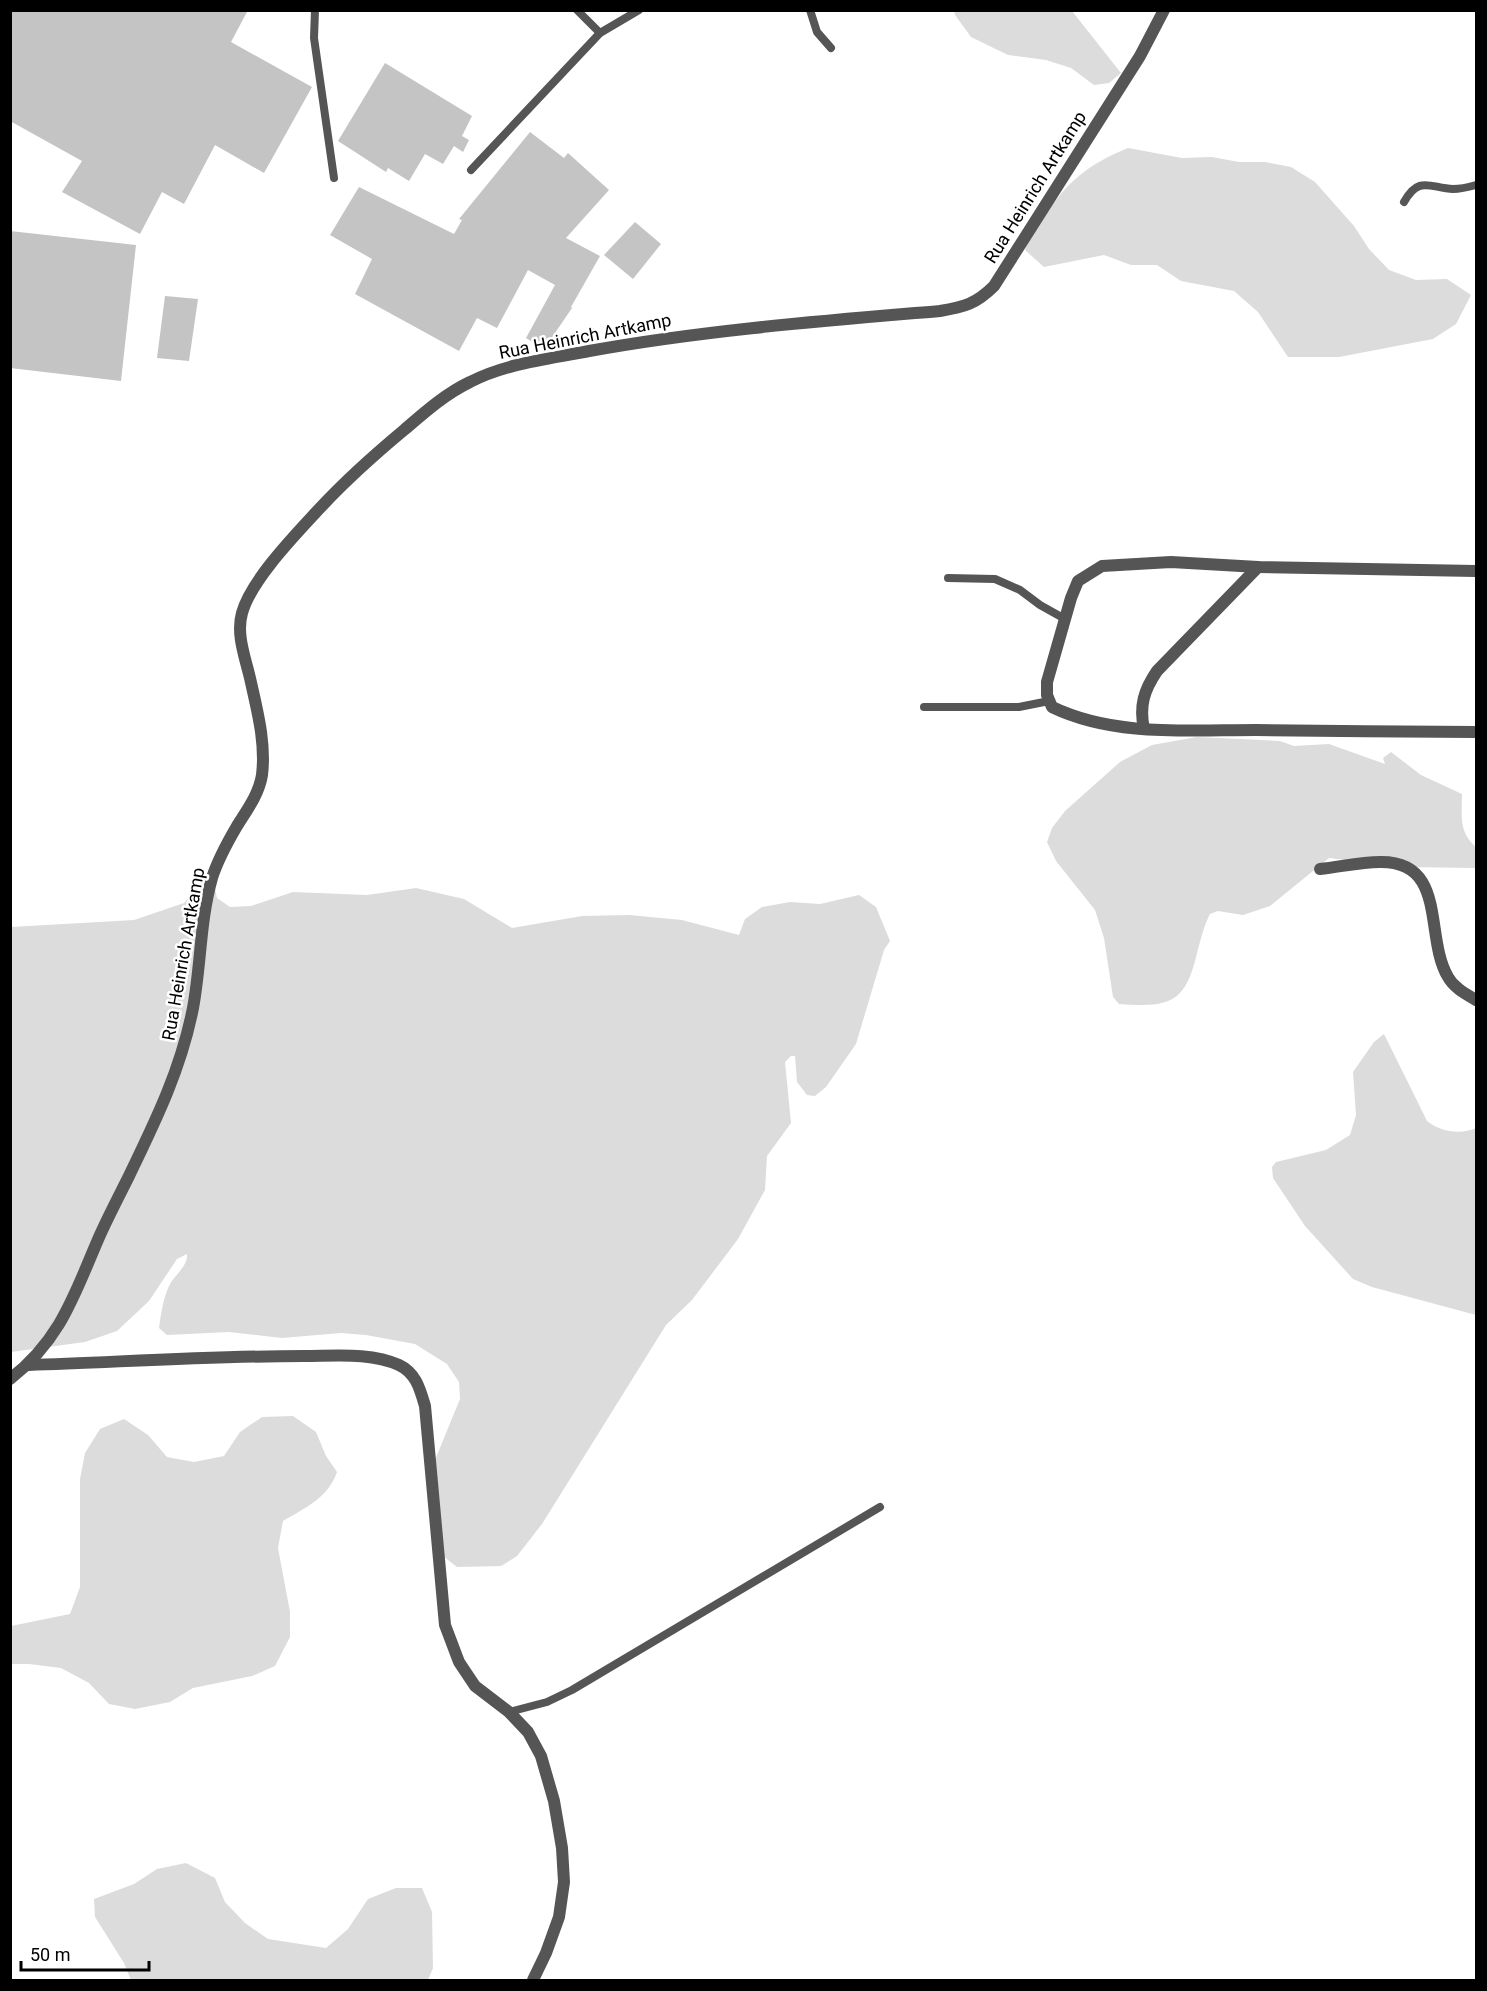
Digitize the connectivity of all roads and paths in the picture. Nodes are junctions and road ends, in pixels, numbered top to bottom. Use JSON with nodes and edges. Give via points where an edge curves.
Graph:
{"nodes":[{"id":1,"x":315,"y":10,"type":"edge"},
{"id":2,"x":577,"y":10,"type":"edge"},
{"id":3,"x":639,"y":10,"type":"edge"},
{"id":4,"x":810,"y":10,"type":"edge"},
{"id":5,"x":1164,"y":10,"type":"edge"},
{"id":6,"x":600,"y":33,"type":"junction"},
{"id":7,"x":831,"y":48,"type":"dead end"},
{"id":8,"x":471,"y":170,"type":"dead end"},
{"id":9,"x":334,"y":178,"type":"dead end"},
{"id":10,"x":1476,"y":185,"type":"edge"},
{"id":11,"x":1404,"y":202,"type":"dead end"},
{"id":12,"x":1258,"y":567,"type":"junction"},
{"id":13,"x":1476,"y":571,"type":"edge"},
{"id":14,"x":948,"y":578,"type":"dead end"},
{"id":15,"x":1065,"y":619,"type":"junction"},
{"id":16,"x":1048,"y":701,"type":"junction"},
{"id":17,"x":924,"y":707,"type":"dead end"},
{"id":18,"x":1144,"y":729,"type":"junction"},
{"id":19,"x":1476,"y":732,"type":"edge"},
{"id":20,"x":1320,"y":869,"type":"dead end"},
{"id":21,"x":1476,"y":1000,"type":"edge"},
{"id":22,"x":29,"y":1365,"type":"junction"},
{"id":23,"x":10,"y":1379,"type":"edge"},
{"id":24,"x":880,"y":1507,"type":"dead end"},
{"id":25,"x":509,"y":1712,"type":"junction"},
{"id":26,"x":533,"y":1980,"type":"edge"}],
"edges":[{"from":1,"to":9,"type":"lane","via":[[314,38]]},
{"from":2,"to":6,"type":"lane"},
{"from":3,"to":6,"type":"lane"},
{"from":4,"to":7,"type":"lane","via":[[817,32]]},
{"from":5,"to":22,"type":"street","name":"Rua Heinrich Artkamp","via":[[1140,56],[994,286],[981,299],[940,311],[661,338],[486,374],[437,402],[351,475],[305,525],[251,593],[242,613],[240,632],[262,733],[261,781],[212,878],[183,1051],[163,1107],[100,1233],[75,1297],[54,1335]]},
{"from":6,"to":8,"type":"lane"},
{"from":10,"to":11,"type":"lane","via":[[1454,189],[1420,185]]},
{"from":12,"to":13,"type":"street"},
{"from":12,"to":15,"type":"street","via":[[1171,562],[1102,566],[1078,581]]},
{"from":12,"to":18,"type":"street","via":[[1157,671],[1146,687],[1142,703]]},
{"from":14,"to":15,"type":"lane","via":[[995,579]]},
{"from":15,"to":16,"type":"street","via":[[1047,682]]},
{"from":16,"to":17,"type":"lane","via":[[1019,707]]},
{"from":16,"to":18,"type":"street","via":[[1052,707],[1085,719]]},
{"from":18,"to":19,"type":"street"},
{"from":20,"to":21,"type":"street","via":[[1382,862],[1404,866],[1420,876],[1427,889],[1441,965],[1449,980]]},
{"from":22,"to":23,"type":"street","name":"Rua Heinrich Artkamp"},
{"from":22,"to":25,"type":"street","via":[[348,1356],[383,1359],[401,1366],[417,1380],[425,1406],[445,1625],[459,1662],[475,1686]]},
{"from":24,"to":25,"type":"lane","via":[[572,1690],[547,1702]]},
{"from":25,"to":26,"type":"street","via":[[528,1731],[542,1756],[562,1848],[564,1882],[559,1917]]}]}
